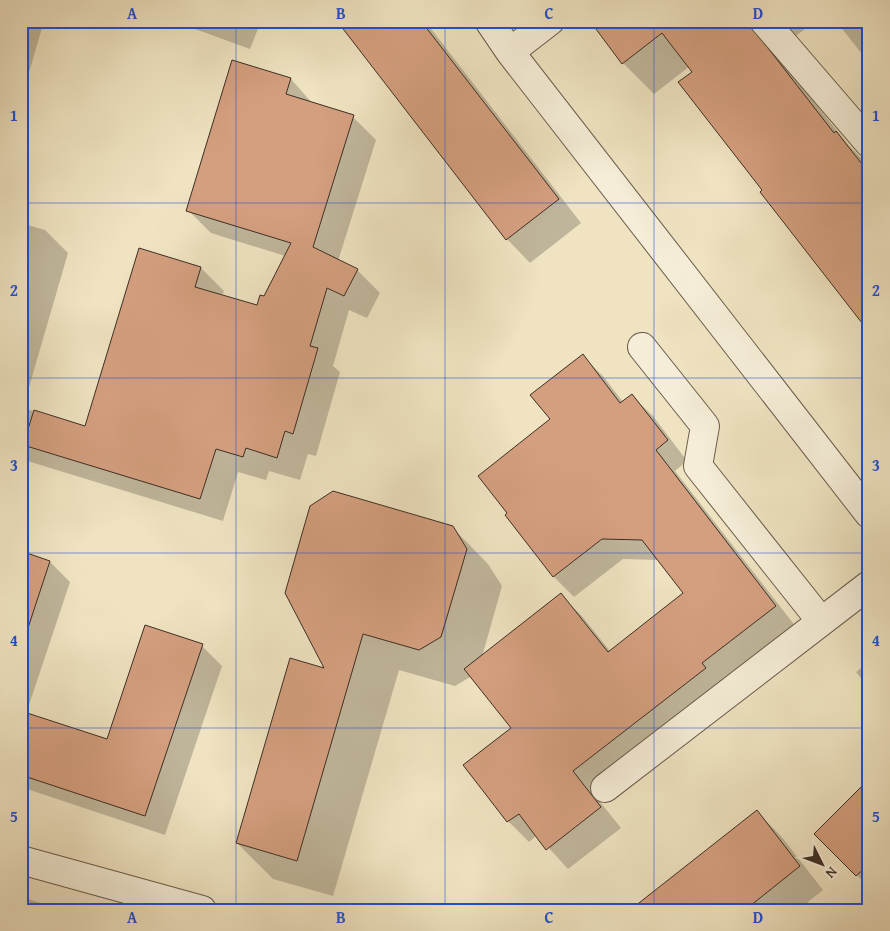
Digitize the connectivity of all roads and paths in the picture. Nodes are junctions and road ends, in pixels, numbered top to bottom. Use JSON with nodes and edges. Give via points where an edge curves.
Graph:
{"nodes":[{"id":1,"x":489,"y":21,"type":"edge"},
{"id":2,"x":550,"y":21,"type":"edge"},
{"id":3,"x":764,"y":21,"type":"edge"},
{"id":4,"x":510,"y":52,"type":"junction"},
{"id":5,"x":869,"y":143,"type":"edge"},
{"id":6,"x":642,"y":347,"type":"dead end"},
{"id":7,"x":869,"y":514,"type":"edge"},
{"id":8,"x":869,"y":585,"type":"edge"},
{"id":9,"x":821,"y":621,"type":"junction"},
{"id":10,"x":605,"y":788,"type":"dead end"},
{"id":11,"x":21,"y":860,"type":"edge"},
{"id":12,"x":202,"y":910,"type":"edge"}],
"edges":[{"from":1,"to":4,"type":"street"},
{"from":2,"to":4,"type":"street"},
{"from":3,"to":5,"type":"street"},
{"from":4,"to":7,"type":"street"},
{"from":6,"to":9,"type":"street","via":[[705,426],[698,466]]},
{"from":8,"to":9,"type":"street"},
{"from":9,"to":10,"type":"street"},
{"from":11,"to":12,"type":"street"}]}
